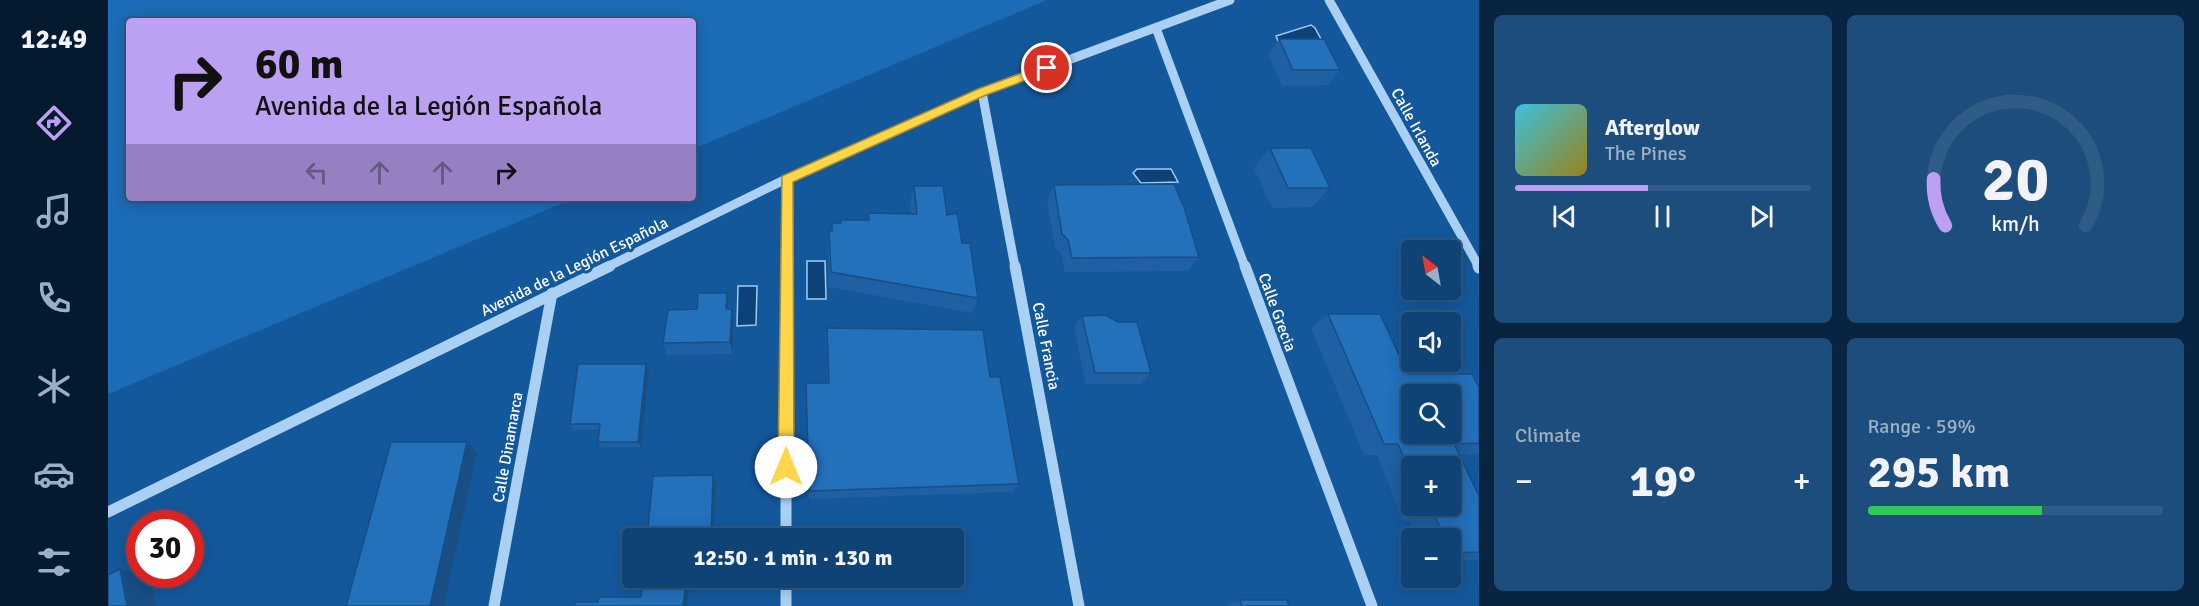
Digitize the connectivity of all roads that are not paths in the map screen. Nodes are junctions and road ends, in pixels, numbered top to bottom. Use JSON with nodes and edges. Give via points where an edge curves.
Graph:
{"nodes":[{"id":1,"x":1230,"y":0,"type":"edge"},
{"id":2,"x":1329,"y":0,"type":"edge"},
{"id":3,"x":1156,"y":28,"type":"junction"},
{"id":4,"x":982,"y":92,"type":"junction"},
{"id":5,"x":786,"y":179,"type":"junction"},
{"id":6,"x":1479,"y":268,"type":"edge"},
{"id":7,"x":552,"y":293,"type":"junction"},
{"id":8,"x":108,"y":512,"type":"edge"},
{"id":9,"x":786,"y":528,"type":"edge"},
{"id":10,"x":786,"y":588,"type":"edge"},
{"id":11,"x":495,"y":606,"type":"edge"},
{"id":12,"x":786,"y":606,"type":"edge"},
{"id":13,"x":1079,"y":606,"type":"edge"},
{"id":14,"x":1372,"y":606,"type":"edge"}],
"edges":[{"from":1,"to":3,"type":"street","name":"Avenida de la Legión Española"},
{"from":2,"to":6,"type":"street","name":"Calle Irlanda"},
{"from":3,"to":4,"type":"street","name":"Avenida de la Legión Española"},
{"from":3,"to":14,"type":"street","name":"Calle Grecia"},
{"from":4,"to":5,"type":"street","name":"Avenida de la Legión Española"},
{"from":4,"to":13,"type":"street","name":"Calle Francia"},
{"from":5,"to":7,"type":"street","name":"Avenida de la Legión Española"},
{"from":5,"to":9,"type":"street"},
{"from":7,"to":8,"type":"street","name":"Avenida de la Legión Española"},
{"from":7,"to":11,"type":"street","name":"Calle Dinamarca"},
{"from":10,"to":12,"type":"street"}]}
